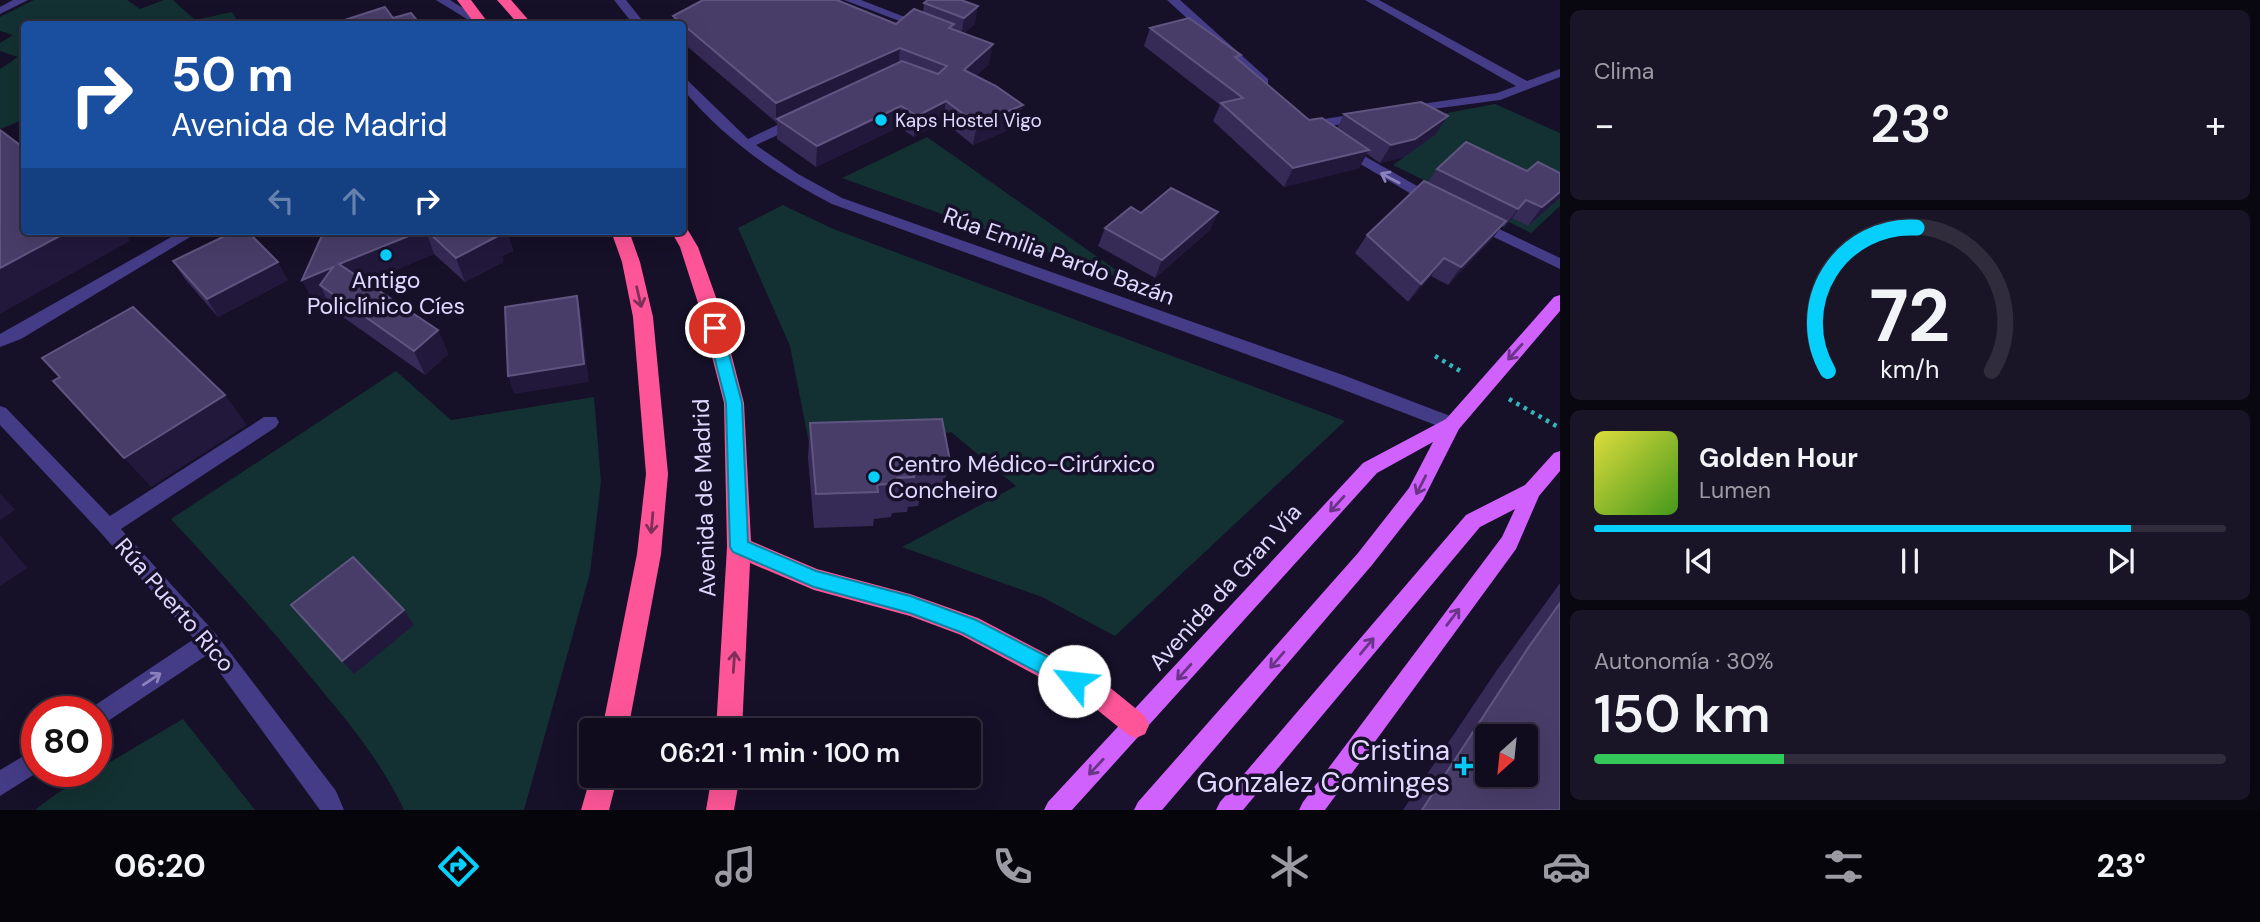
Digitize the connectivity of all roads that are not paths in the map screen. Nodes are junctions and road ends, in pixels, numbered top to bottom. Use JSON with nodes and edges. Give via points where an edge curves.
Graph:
{"nodes":[{"id":1,"x":23,"y":0,"type":"edge"},
{"id":2,"x":442,"y":0,"type":"edge"},
{"id":3,"x":464,"y":0,"type":"edge"},
{"id":4,"x":504,"y":0,"type":"edge"},
{"id":5,"x":620,"y":0,"type":"edge"},
{"id":6,"x":850,"y":0,"type":"edge"},
{"id":7,"x":1173,"y":0,"type":"edge"},
{"id":8,"x":1371,"y":0,"type":"edge"},
{"id":9,"x":515,"y":6,"type":"edge"},
{"id":10,"x":0,"y":11,"type":"edge"},
{"id":11,"x":476,"y":21,"type":"edge"},
{"id":12,"x":479,"y":21,"type":"edge"},
{"id":13,"x":637,"y":21,"type":"edge"},
{"id":14,"x":939,"y":33,"type":"edge"},
{"id":15,"x":1560,"y":74,"type":"edge"},
{"id":16,"x":686,"y":84,"type":"edge"},
{"id":17,"x":1526,"y":86,"type":"junction"},
{"id":18,"x":1277,"y":94,"type":"edge"},
{"id":19,"x":812,"y":114,"type":"edge"},
{"id":20,"x":745,"y":145,"type":"junction"},
{"id":21,"x":1442,"y":206,"type":"edge"},
{"id":22,"x":1466,"y":218,"type":"edge"},
{"id":23,"x":186,"y":235,"type":"edge"},
{"id":24,"x":621,"y":235,"type":"edge"},
{"id":25,"x":682,"y":235,"type":"edge"},
{"id":26,"x":1560,"y":264,"type":"edge"},
{"id":27,"x":1560,"y":302,"type":"edge"},
{"id":28,"x":0,"y":341,"type":"edge"},
{"id":29,"x":0,"y":413,"type":"edge"},
{"id":30,"x":270,"y":422,"type":"dead end"},
{"id":31,"x":1452,"y":424,"type":"junction"},
{"id":32,"x":1559,"y":460,"type":"edge"},
{"id":33,"x":1532,"y":491,"type":"junction"},
{"id":34,"x":108,"y":527,"type":"junction"},
{"id":35,"x":739,"y":547,"type":"junction"},
{"id":36,"x":209,"y":641,"type":"junction"},
{"id":37,"x":112,"y":707,"type":"edge"},
{"id":38,"x":617,"y":718,"type":"edge"},
{"id":39,"x":730,"y":718,"type":"edge"},
{"id":40,"x":1136,"y":724,"type":"junction"},
{"id":41,"x":21,"y":769,"type":"edge"},
{"id":42,"x":0,"y":784,"type":"edge"},
{"id":43,"x":601,"y":788,"type":"edge"},
{"id":44,"x":724,"y":788,"type":"edge"},
{"id":45,"x":332,"y":810,"type":"edge"},
{"id":46,"x":595,"y":810,"type":"edge"},
{"id":47,"x":720,"y":810,"type":"edge"},
{"id":48,"x":1056,"y":810,"type":"edge"},
{"id":49,"x":1146,"y":810,"type":"edge"},
{"id":50,"x":1228,"y":810,"type":"edge"},
{"id":51,"x":1311,"y":810,"type":"edge"}],
"edges":[{"from":1,"to":10,"type":"street"},
{"from":2,"to":11,"type":"street"},
{"from":3,"to":12,"type":"highway"},
{"from":4,"to":9,"type":"highway"},
{"from":5,"to":13,"type":"street"},
{"from":6,"to":14,"type":"street"},
{"from":7,"to":18,"type":"street"},
{"from":8,"to":17,"type":"street"},
{"from":15,"to":17,"type":"street"},
{"from":16,"to":20,"type":"street","name":"Rúa Emilia Pardo Bazán"},
{"from":21,"to":17,"type":"street","one_way":true,"via":[[1379,172],[1307,121],[1500,96]]},
{"from":19,"to":20,"type":"street"},
{"from":20,"to":31,"type":"street","name":"Rúa Emilia Pardo Bazán","via":[[837,201]]},
{"from":22,"to":26,"type":"street"},
{"from":23,"to":28,"type":"street"},
{"from":24,"to":38,"type":"highway","name":"Avenida de Madrid","one_way":true,"via":[[643,317],[657,474],[649,555]]},
{"from":25,"to":35,"type":"highway","name":"Avenida de Madrid","via":[[708,303],[734,403]]},
{"from":27,"to":31,"type":"main road","name":"Avenida da Gran Vía","one_way":true},
{"from":29,"to":34,"type":"street","name":"Rúa Puerto Rico"},
{"from":30,"to":34,"type":"street"},
{"from":31,"to":40,"type":"main road","name":"Avenida da Gran Vía","one_way":true,"via":[[1370,468]]},
{"from":31,"to":49,"type":"main road","name":"Avenida da Gran Vía","one_way":true,"via":[[1416,494],[1365,559]]},
{"from":32,"to":33,"type":"main road"},
{"from":50,"to":33,"type":"main road","one_way":true,"via":[[1473,521]]},
{"from":51,"to":33,"type":"main road","one_way":true,"via":[[1509,543]]},
{"from":34,"to":36,"type":"street","name":"Rúa Puerto Rico"},
{"from":39,"to":35,"type":"highway","name":"Avenida de Madrid","one_way":true},
{"from":35,"to":40,"type":"highway","via":[[814,579],[969,626],[1099,695]]},
{"from":37,"to":36,"type":"street","one_way":true},
{"from":36,"to":45,"type":"street","name":"Rúa Puerto Rico"},
{"from":40,"to":48,"type":"main road","name":"Avenida da Gran Vía","one_way":true},
{"from":41,"to":42,"type":"street"},
{"from":43,"to":46,"type":"highway"},
{"from":44,"to":47,"type":"highway"}]}
